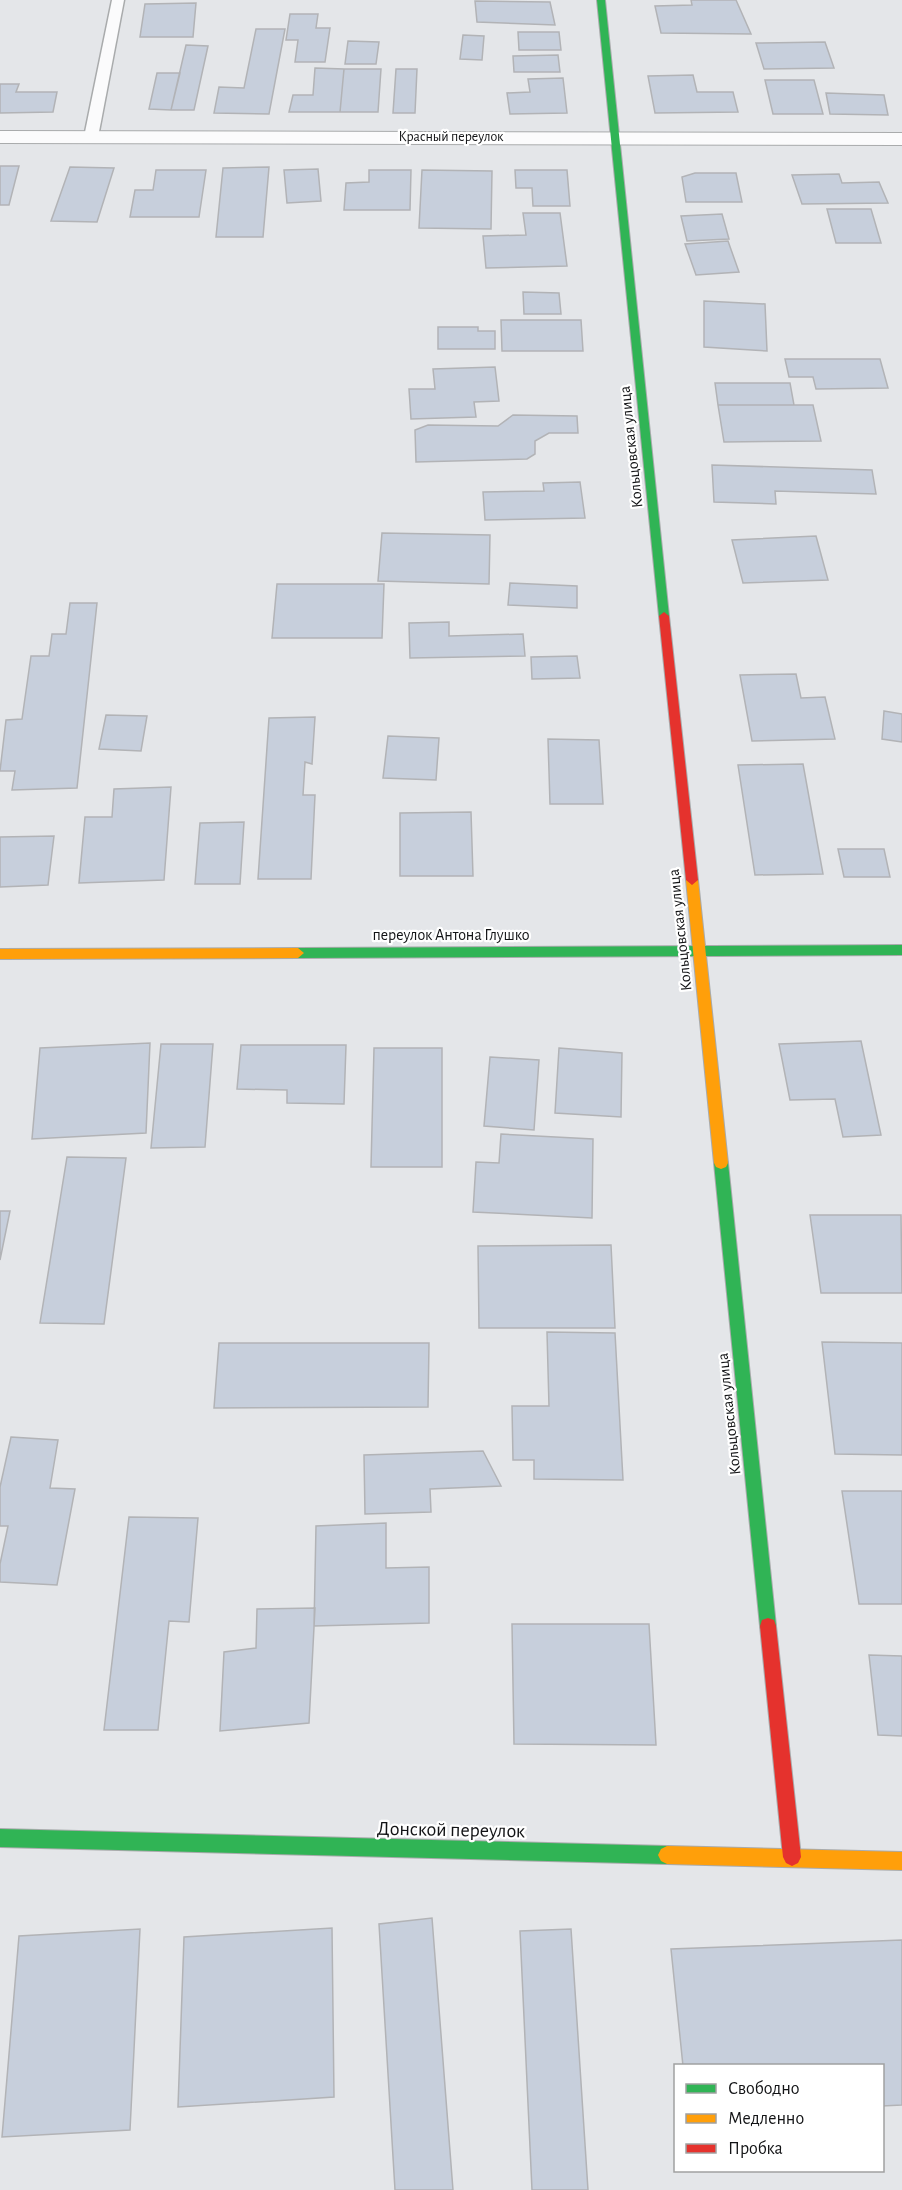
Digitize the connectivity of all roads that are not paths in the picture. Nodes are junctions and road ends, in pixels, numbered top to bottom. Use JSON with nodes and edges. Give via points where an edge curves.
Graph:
{"nodes":[{"id":1,"x":118,"y":0,"type":"edge"},
{"id":2,"x":601,"y":0,"type":"edge"},
{"id":3,"x":0,"y":137,"type":"edge"},
{"id":4,"x":91,"y":137,"type":"junction"},
{"id":5,"x":617,"y":137,"type":"junction"},
{"id":6,"x":902,"y":139,"type":"edge"},
{"id":7,"x":698,"y":950,"type":"junction"},
{"id":8,"x":902,"y":950,"type":"edge"},
{"id":9,"x":0,"y":954,"type":"edge"},
{"id":10,"x":0,"y":1838,"type":"edge"},
{"id":11,"x":792,"y":1857,"type":"junction"},
{"id":12,"x":902,"y":1861,"type":"edge"}],
"edges":[{"from":1,"to":4,"type":"lane"},
{"from":2,"to":5,"type":"street","name":"Кольцовская улица"},
{"from":3,"to":4,"type":"street","name":"Красный переулок"},
{"from":4,"to":5,"type":"street","name":"Красный переулок"},
{"from":5,"to":6,"type":"street","name":"Красный переулок"},
{"from":5,"to":7,"type":"street","name":"Кольцовская улица"},
{"from":7,"to":8,"type":"street","name":"переулок Антона Глушко"},
{"from":7,"to":9,"type":"street","name":"переулок Антона Глушко"},
{"from":7,"to":11,"type":"street","name":"Кольцовская улица"},
{"from":10,"to":11,"type":"street","name":"Донской переулок"},
{"from":11,"to":12,"type":"street","name":"Донской переулок"}]}
